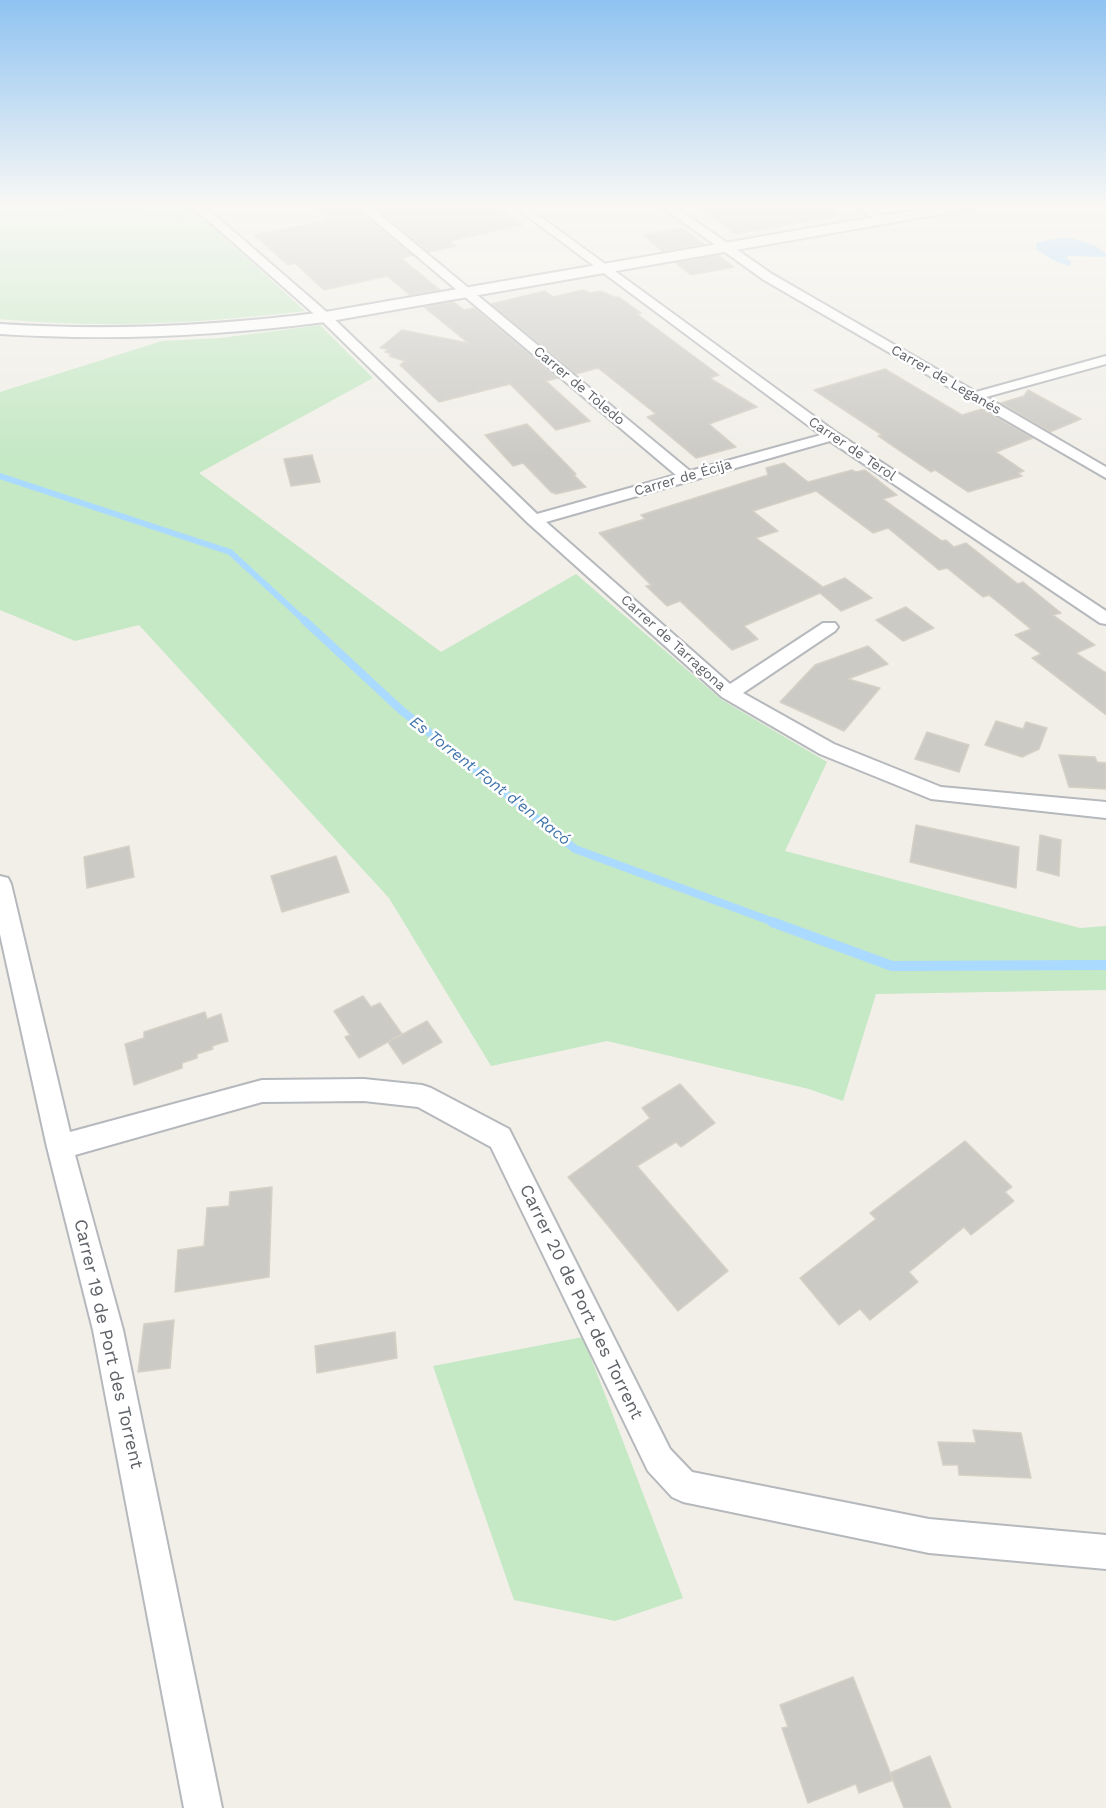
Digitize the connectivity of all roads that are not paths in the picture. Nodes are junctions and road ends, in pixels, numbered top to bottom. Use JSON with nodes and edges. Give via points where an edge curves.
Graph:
{"nodes":[{"id":1,"x":293,"y":288,"type":"edge"},
{"id":2,"x":463,"y":288,"type":"edge"},
{"id":3,"x":495,"y":288,"type":"edge"},
{"id":4,"x":631,"y":288,"type":"edge"},
{"id":5,"x":788,"y":288,"type":"edge"},
{"id":6,"x":469,"y":293,"type":"junction"},
{"id":7,"x":325,"y":317,"type":"junction"},
{"id":8,"x":0,"y":329,"type":"edge"},
{"id":9,"x":1106,"y":360,"type":"edge"},
{"id":10,"x":975,"y":396,"type":"junction"},
{"id":11,"x":832,"y":436,"type":"junction"},
{"id":12,"x":1104,"y":469,"type":"edge"},
{"id":13,"x":687,"y":477,"type":"junction"},
{"id":14,"x":534,"y":520,"type":"junction"},
{"id":15,"x":1106,"y":619,"type":"edge"},
{"id":16,"x":830,"y":627,"type":"dead end"},
{"id":17,"x":729,"y":693,"type":"junction"},
{"id":18,"x":1106,"y":810,"type":"edge"},
{"id":19,"x":0,"y":884,"type":"edge"},
{"id":20,"x":60,"y":1147,"type":"junction"},
{"id":21,"x":1106,"y":1552,"type":"edge"},
{"id":22,"x":203,"y":1808,"type":"edge"}],
"edges":[{"from":1,"to":7,"type":"street","name":"Carrer de Tarragona"},
{"from":2,"to":6,"type":"street","name":"Carrer de Toledo"},
{"from":3,"to":6,"type":"street"},
{"from":4,"to":11,"type":"street","name":"Carrer de Terol"},
{"from":5,"to":10,"type":"street","name":"Carrer de Leganés"},
{"from":6,"to":7,"type":"street"},
{"from":6,"to":13,"type":"street","name":"Carrer de Toledo"},
{"from":7,"to":8,"type":"street","via":[[183,332]]},
{"from":7,"to":14,"type":"street","name":"Carrer de Tarragona"},
{"from":9,"to":10,"type":"street"},
{"from":10,"to":12,"type":"street","name":"Carrer de Leganés"},
{"from":11,"to":13,"type":"street","name":"Carrer de Écija"},
{"from":11,"to":15,"type":"street","name":"Carrer de Terol"},
{"from":13,"to":14,"type":"street","name":"Carrer de Écija"},
{"from":14,"to":17,"type":"street","name":"Carrer de Tarragona"},
{"from":16,"to":17,"type":"street"},
{"from":17,"to":18,"type":"street","name":"Carrer de Tarragona","via":[[827,749],[938,794]]},
{"from":19,"to":20,"type":"street","name":"Carrer 19 de Port des Torrent"},
{"from":20,"to":21,"type":"street","name":"Carrer 20 de Port des Torrent","via":[[262,1091],[364,1090],[422,1096],[500,1138],[659,1460],[683,1486],[930,1536]]},
{"from":20,"to":22,"type":"street","name":"Carrer 19 de Port des Torrent","via":[[108,1330]]}]}
